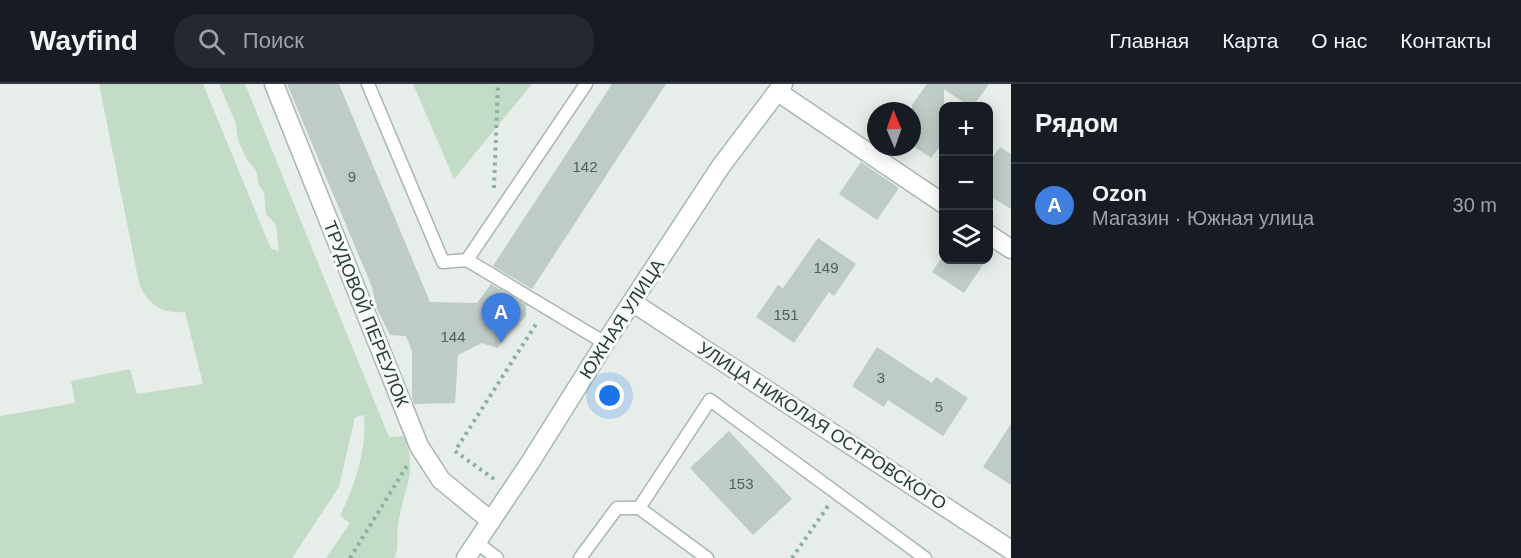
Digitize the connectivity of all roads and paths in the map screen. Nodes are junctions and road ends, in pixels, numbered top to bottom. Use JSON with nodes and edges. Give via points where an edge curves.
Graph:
{"nodes":[{"id":1,"x":274,"y":84,"type":"edge"},
{"id":2,"x":368,"y":84,"type":"edge"},
{"id":3,"x":498,"y":84,"type":"edge"},
{"id":4,"x":586,"y":84,"type":"edge"},
{"id":5,"x":781,"y":88,"type":"edge"},
{"id":6,"x":939,"y":200,"type":"edge"},
{"id":7,"x":493,"y":222,"type":"junction"},
{"id":8,"x":993,"y":237,"type":"edge"},
{"id":9,"x":1011,"y":249,"type":"edge"},
{"id":10,"x":467,"y":260,"type":"junction"},
{"id":11,"x":632,"y":302,"type":"junction"},
{"id":12,"x":546,"y":307,"type":"junction"},
{"id":13,"x":605,"y":343,"type":"junction"},
{"id":14,"x":419,"y":446,"type":"junction"},
{"id":15,"x":495,"y":479,"type":"dead end"},
{"id":16,"x":837,"y":493,"type":"junction"},
{"id":17,"x":639,"y":508,"type":"junction"},
{"id":18,"x":491,"y":521,"type":"junction"},
{"id":19,"x":476,"y":542,"type":"junction"},
{"id":20,"x":1011,"y":550,"type":"edge"},
{"id":21,"x":350,"y":558,"type":"edge"},
{"id":22,"x":466,"y":558,"type":"edge"},
{"id":23,"x":497,"y":558,"type":"edge"},
{"id":24,"x":580,"y":558,"type":"edge"},
{"id":25,"x":707,"y":558,"type":"edge"},
{"id":26,"x":792,"y":558,"type":"edge"},
{"id":27,"x":925,"y":558,"type":"edge"}],
"edges":[{"from":1,"to":14,"type":"street","name":"ТРУДОВОЙ ПЕРЕУЛОК"},
{"from":2,"to":10,"type":"lane","via":[[442,262]]},
{"from":3,"to":7,"type":"path"},
{"from":4,"to":7,"type":"lane"},
{"from":5,"to":6,"type":"street"},
{"from":5,"to":11,"type":"street","name":"ЮЖНАЯ УЛИЦА","via":[[721,166]]},
{"from":7,"to":10,"type":"lane"},
{"from":8,"to":9,"type":"street"},
{"from":10,"to":12,"type":"lane"},
{"from":11,"to":13,"type":"street","name":"ЮЖНАЯ УЛИЦА"},
{"from":11,"to":20,"type":"street","name":"УЛИЦА НИКОЛАЯ ОСТРОВСКОГО"},
{"from":12,"to":13,"type":"lane"},
{"from":12,"to":15,"type":"path","via":[[455,451]]},
{"from":13,"to":18,"type":"street","name":"ЮЖНАЯ УЛИЦА"},
{"from":14,"to":18,"type":"street","name":"ТРУДОВОЙ ПЕРЕУЛОК","via":[[441,480]]},
{"from":14,"to":21,"type":"path"},
{"from":16,"to":17,"type":"lane","via":[[710,400]]},
{"from":16,"to":26,"type":"path"},
{"from":16,"to":27,"type":"lane"},
{"from":17,"to":24,"type":"lane","via":[[617,508]]},
{"from":17,"to":25,"type":"lane"},
{"from":18,"to":19,"type":"street","name":"ЮЖНАЯ УЛИЦА"},
{"from":19,"to":22,"type":"street","name":"ЮЖНАЯ УЛИЦА"},
{"from":19,"to":23,"type":"lane"}]}
